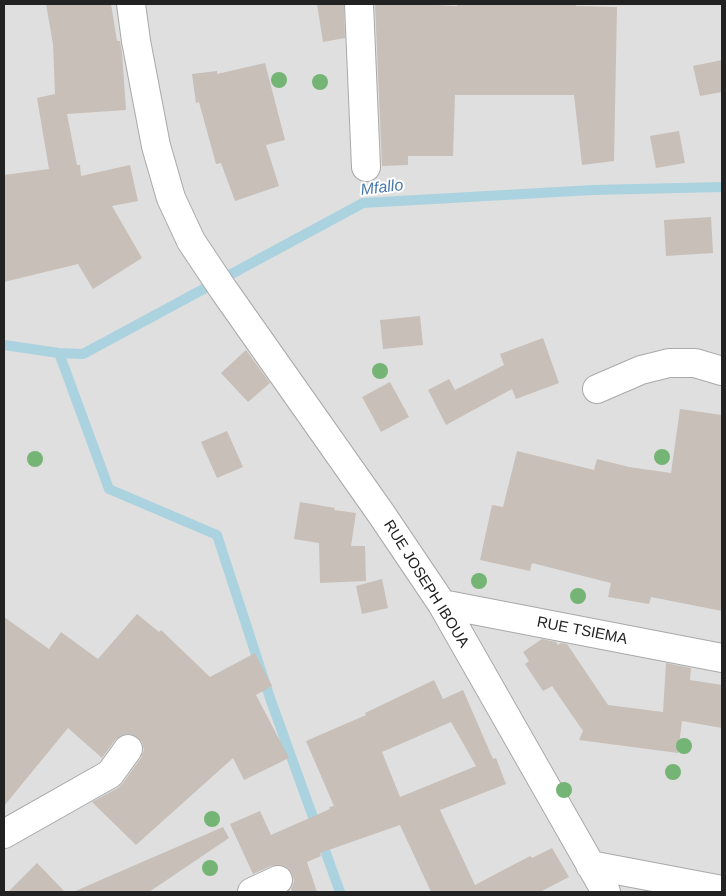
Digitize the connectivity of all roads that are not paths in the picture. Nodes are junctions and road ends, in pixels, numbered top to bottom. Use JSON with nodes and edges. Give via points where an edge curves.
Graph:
{"nodes":[{"id":1,"x":131,"y":4,"type":"edge"},
{"id":2,"x":359,"y":4,"type":"edge"},
{"id":3,"x":366,"y":167,"type":"dead end"},
{"id":4,"x":722,"y":371,"type":"edge"},
{"id":5,"x":597,"y":389,"type":"dead end"},
{"id":6,"x":442,"y":604,"type":"junction"},
{"id":7,"x":722,"y":658,"type":"edge"},
{"id":8,"x":128,"y":749,"type":"dead end"},
{"id":9,"x":4,"y":834,"type":"edge"},
{"id":10,"x":590,"y":865,"type":"junction"},
{"id":11,"x":278,"y":880,"type":"dead end"},
{"id":12,"x":722,"y":890,"type":"edge"},
{"id":13,"x":252,"y":892,"type":"edge"},
{"id":14,"x":606,"y":892,"type":"edge"}],
"edges":[{"from":1,"to":6,"type":"street","name":"RUE JOSEPH IBOUA","via":[[156,146],[171,198],[191,241]]},
{"from":2,"to":3,"type":"street"},
{"from":4,"to":5,"type":"street","via":[[695,364],[669,363],[641,370]]},
{"from":6,"to":7,"type":"street","name":"RUE TSIEMA"},
{"from":6,"to":10,"type":"street","name":"RUE JOSEPH IBOUA"},
{"from":8,"to":9,"type":"street","via":[[110,774]]},
{"from":10,"to":12,"type":"street"},
{"from":10,"to":14,"type":"street","name":"RUE JOSEPH IBOUA"},
{"from":11,"to":13,"type":"street"}]}
